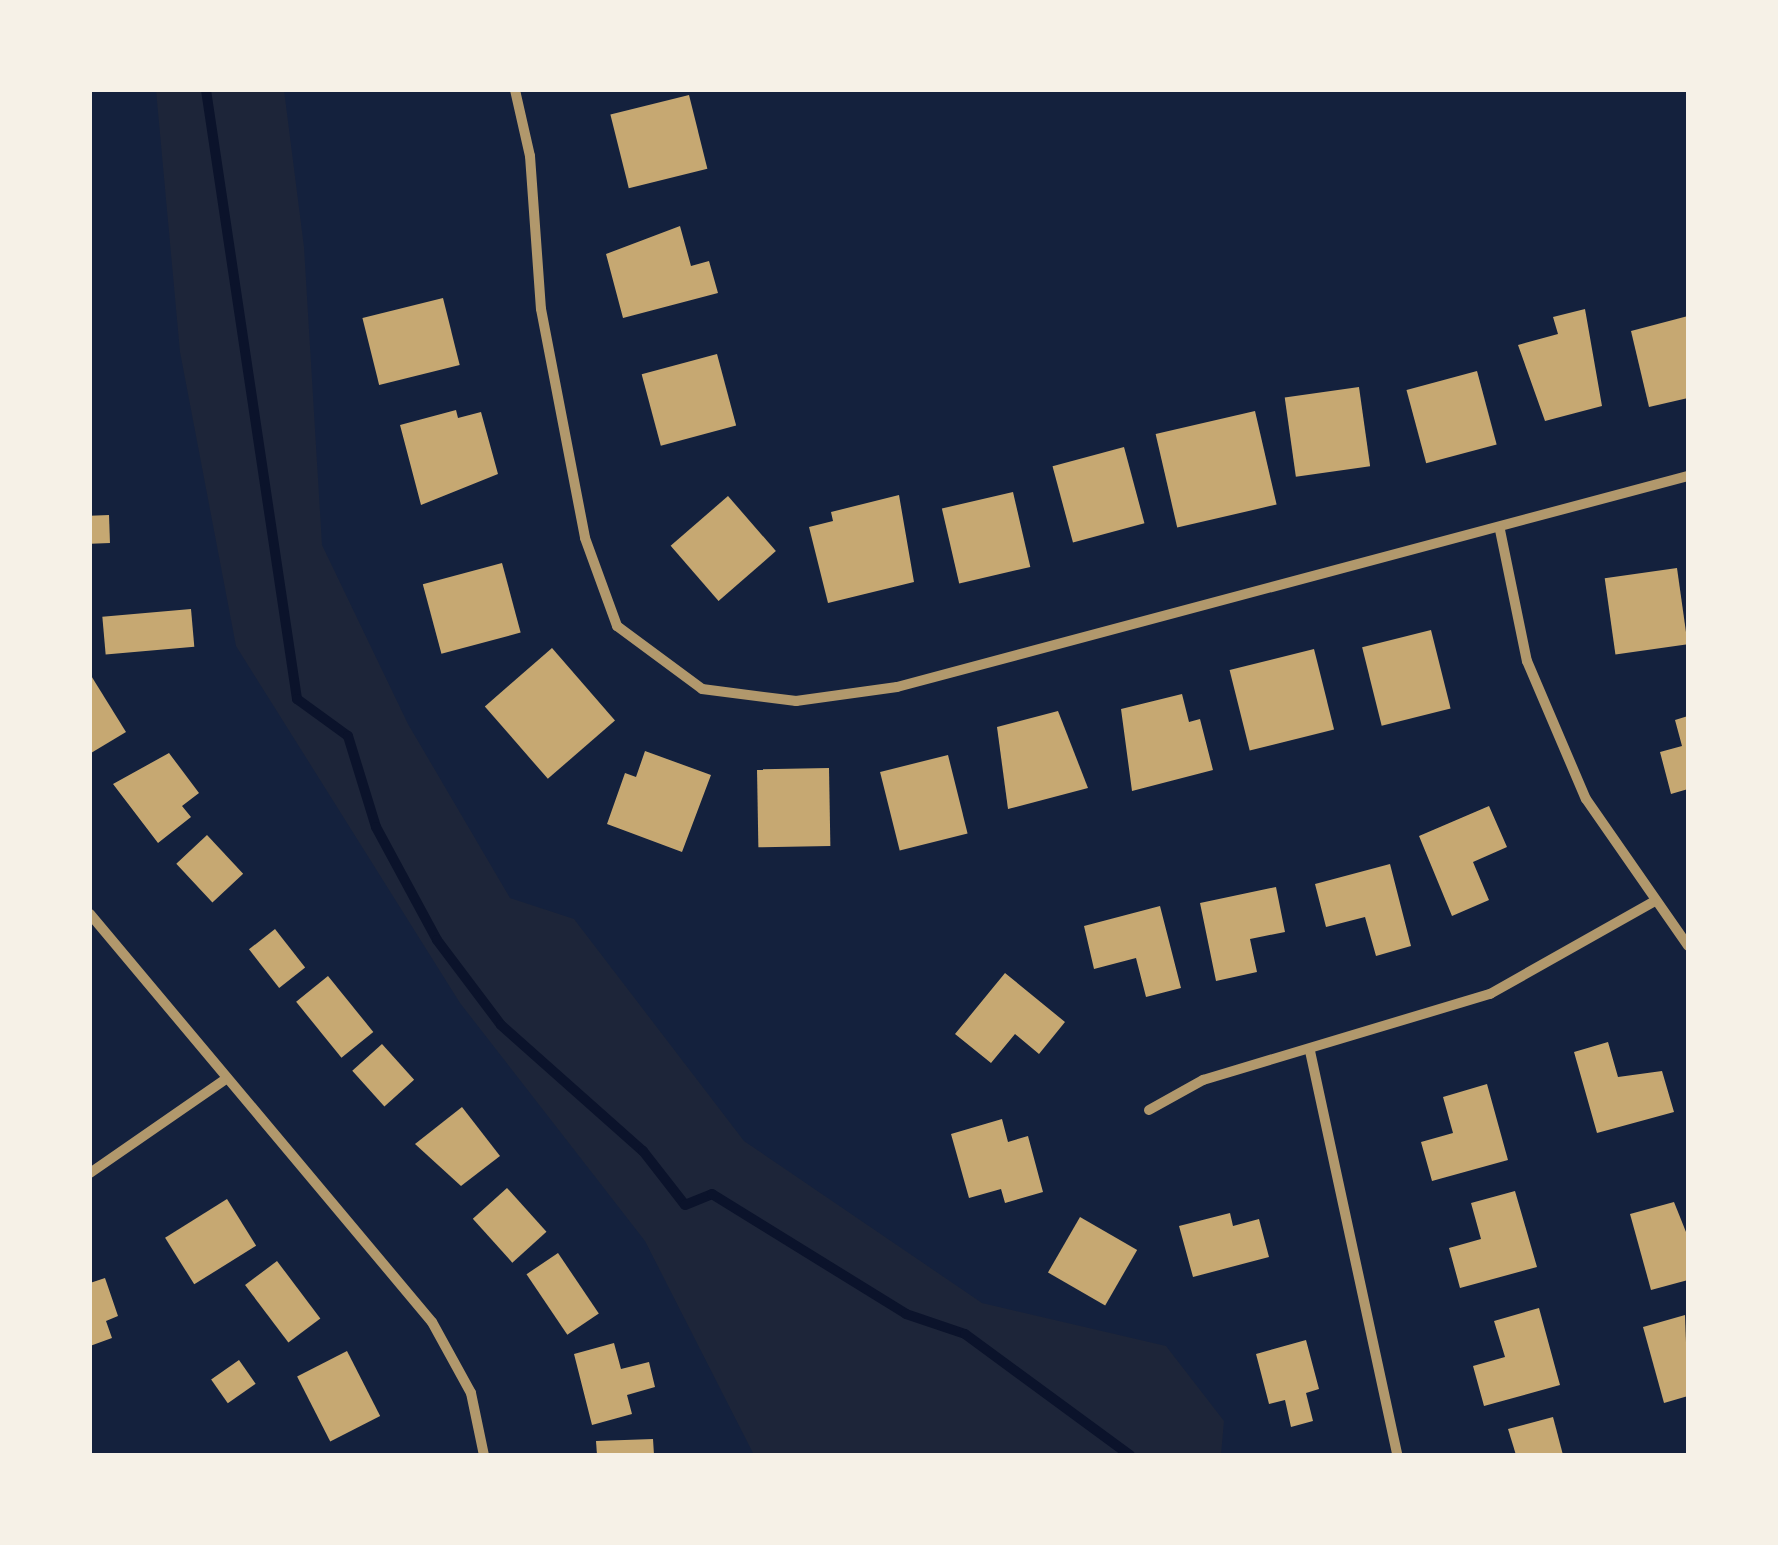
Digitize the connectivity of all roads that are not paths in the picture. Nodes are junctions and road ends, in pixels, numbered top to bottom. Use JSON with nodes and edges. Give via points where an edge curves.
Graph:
{"nodes":[{"id":1,"x":515,"y":90,"type":"edge"},
{"id":2,"x":1688,"y":476,"type":"edge"},
{"id":3,"x":1500,"y":530,"type":"junction"},
{"id":4,"x":1654,"y":902,"type":"junction"},
{"id":5,"x":90,"y":914,"type":"edge"},
{"id":6,"x":1688,"y":946,"type":"edge"},
{"id":7,"x":1310,"y":1051,"type":"junction"},
{"id":8,"x":226,"y":1079,"type":"junction"},
{"id":9,"x":1148,"y":1110,"type":"dead end"},
{"id":10,"x":90,"y":1173,"type":"edge"},
{"id":11,"x":484,"y":1455,"type":"edge"},
{"id":12,"x":1397,"y":1455,"type":"edge"}],
"edges":[{"from":1,"to":3,"type":"street","via":[[544,328],[585,538],[617,626],[702,689],[796,701],[897,688]]},
{"from":2,"to":3,"type":"street"},
{"from":3,"to":4,"type":"street","via":[[1526,660],[1586,799]]},
{"from":4,"to":6,"type":"street"},
{"from":4,"to":7,"type":"street","via":[[1490,994]]},
{"from":5,"to":8,"type":"street"},
{"from":7,"to":9,"type":"street","via":[[1203,1080]]},
{"from":7,"to":12,"type":"street"},
{"from":8,"to":10,"type":"street"},
{"from":8,"to":11,"type":"street","via":[[448,1344]]}]}
